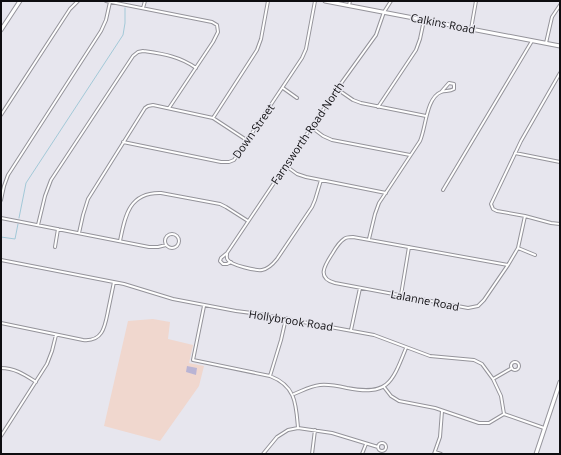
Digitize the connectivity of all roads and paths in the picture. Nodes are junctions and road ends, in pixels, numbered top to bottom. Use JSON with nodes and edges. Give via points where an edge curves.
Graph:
{"nodes":[{"id":1,"x":20,"y":1,"type":"edge"},
{"id":2,"x":78,"y":1,"type":"edge"},
{"id":3,"x":106,"y":1,"type":"edge"},
{"id":4,"x":145,"y":1,"type":"edge"},
{"id":5,"x":268,"y":1,"type":"edge"},
{"id":6,"x":315,"y":1,"type":"edge"},
{"id":7,"x":325,"y":1,"type":"edge"},
{"id":8,"x":350,"y":1,"type":"edge"},
{"id":9,"x":391,"y":1,"type":"edge"},
{"id":10,"x":476,"y":1,"type":"edge"},
{"id":11,"x":110,"y":2,"type":"edge"},
{"id":12,"x":349,"y":5,"type":"junction"},
{"id":13,"x":560,"y":5,"type":"edge"},
{"id":14,"x":143,"y":8,"type":"junction"},
{"id":15,"x":384,"y":12,"type":"junction"},
{"id":16,"x":424,"y":20,"type":"junction"},
{"id":17,"x":471,"y":29,"type":"junction"},
{"id":18,"x":1,"y":30,"type":"edge"},
{"id":19,"x":532,"y":41,"type":"junction"},
{"id":20,"x":546,"y":43,"type":"junction"},
{"id":21,"x":560,"y":46,"type":"edge"},
{"id":22,"x":196,"y":68,"type":"junction"},
{"id":23,"x":560,"y":73,"type":"edge"},
{"id":24,"x":283,"y":88,"type":"junction"},
{"id":25,"x":337,"y":89,"type":"junction"},
{"id":26,"x":442,"y":91,"type":"junction"},
{"id":27,"x":297,"y":98,"type":"dead end"},
{"id":28,"x":378,"y":107,"type":"junction"},
{"id":29,"x":169,"y":108,"type":"junction"},
{"id":30,"x":1,"y":115,"type":"edge"},
{"id":31,"x":426,"y":116,"type":"junction"},
{"id":32,"x":213,"y":118,"type":"junction"},
{"id":33,"x":311,"y":128,"type":"junction"},
{"id":34,"x":248,"y":141,"type":"junction"},
{"id":35,"x":123,"y":142,"type":"junction"},
{"id":36,"x":515,"y":153,"type":"junction"},
{"id":37,"x":410,"y":156,"type":"junction"},
{"id":38,"x":560,"y":162,"type":"edge"},
{"id":39,"x":286,"y":166,"type":"junction"},
{"id":40,"x":321,"y":180,"type":"junction"},
{"id":41,"x":443,"y":190,"type":"dead end"},
{"id":42,"x":386,"y":193,"type":"junction"},
{"id":43,"x":1,"y":200,"type":"edge"},
{"id":44,"x":525,"y":216,"type":"junction"},
{"id":45,"x":1,"y":218,"type":"edge"},
{"id":46,"x":248,"y":222,"type":"junction"},
{"id":47,"x":560,"y":224,"type":"edge"},
{"id":48,"x":38,"y":225,"type":"junction"},
{"id":49,"x":58,"y":229,"type":"junction"},
{"id":50,"x":79,"y":233,"type":"junction"},
{"id":51,"x":369,"y":239,"type":"junction"},
{"id":52,"x":120,"y":241,"type":"junction"},
{"id":53,"x":166,"y":244,"type":"junction"},
{"id":54,"x":55,"y":247,"type":"dead end"},
{"id":55,"x":409,"y":247,"type":"junction"},
{"id":56,"x":518,"y":248,"type":"junction"},
{"id":57,"x":227,"y":253,"type":"junction"},
{"id":58,"x":535,"y":255,"type":"dead end"},
{"id":59,"x":1,"y":260,"type":"edge"},
{"id":60,"x":231,"y":262,"type":"junction"},
{"id":61,"x":508,"y":265,"type":"junction"},
{"id":62,"x":114,"y":282,"type":"junction"},
{"id":63,"x":360,"y":288,"type":"junction"},
{"id":64,"x":401,"y":295,"type":"junction"},
{"id":65,"x":204,"y":305,"type":"junction"},
{"id":66,"x":286,"y":318,"type":"junction"},
{"id":67,"x":1,"y":323,"type":"edge"},
{"id":68,"x":351,"y":330,"type":"junction"},
{"id":69,"x":56,"y":335,"type":"junction"},
{"id":70,"x":406,"y":348,"type":"junction"},
{"id":71,"x":1,"y":368,"type":"edge"},
{"id":72,"x":512,"y":368,"type":"dead end"},
{"id":73,"x":270,"y":376,"type":"junction"},
{"id":74,"x":493,"y":378,"type":"junction"},
{"id":75,"x":36,"y":382,"type":"junction"},
{"id":76,"x":560,"y":382,"type":"edge"},
{"id":77,"x":384,"y":387,"type":"junction"},
{"id":78,"x":293,"y":394,"type":"junction"},
{"id":79,"x":442,"y":411,"type":"junction"},
{"id":80,"x":504,"y":414,"type":"junction"},
{"id":81,"x":298,"y":428,"type":"junction"},
{"id":82,"x":545,"y":428,"type":"junction"},
{"id":83,"x":315,"y":430,"type":"junction"},
{"id":84,"x":1,"y":436,"type":"edge"},
{"id":85,"x":367,"y":444,"type":"junction"},
{"id":86,"x":378,"y":447,"type":"junction"},
{"id":87,"x":435,"y":453,"type":"edge"},
{"id":88,"x":263,"y":454,"type":"edge"},
{"id":89,"x":312,"y":454,"type":"edge"},
{"id":90,"x":362,"y":454,"type":"edge"},
{"id":91,"x":441,"y":454,"type":"edge"},
{"id":92,"x":536,"y":454,"type":"edge"}],
"edges":[{"from":1,"to":18,"type":"main road"},
{"from":2,"to":30,"type":"street","via":[[70,9]]},
{"from":3,"to":11,"type":"street"},
{"from":4,"to":14,"type":"street"},
{"from":5,"to":32,"type":"street","via":[[257,50]]},
{"from":6,"to":24,"type":"street","name":"Down Street","via":[[305,53]]},
{"from":7,"to":12,"type":"main road","name":"Calkins Road"},
{"from":8,"to":12,"type":"street"},
{"from":9,"to":15,"type":"street","name":"Farnsworth Road North"},
{"from":10,"to":17,"type":"street"},
{"from":11,"to":14,"type":"street"},
{"from":11,"to":43,"type":"street","via":[[99,35],[8,175]]},
{"from":12,"to":15,"type":"main road","name":"Calkins Road"},
{"from":13,"to":20,"type":"street","via":[[551,22]]},
{"from":14,"to":22,"type":"street","via":[[216,23],[216,37]]},
{"from":15,"to":16,"type":"main road","name":"Calkins Road"},
{"from":15,"to":25,"type":"street","name":"Farnsworth Road North","via":[[376,35]]},
{"from":16,"to":17,"type":"main road","name":"Calkins Road"},
{"from":16,"to":28,"type":"street","via":[[416,50]]},
{"from":17,"to":19,"type":"main road","name":"Calkins Road"},
{"from":19,"to":20,"type":"main road","name":"Calkins Road"},
{"from":19,"to":41,"type":"street"},
{"from":20,"to":21,"type":"main road","name":"Calkins Road"},
{"from":22,"to":29,"type":"street"},
{"from":22,"to":48,"type":"street","via":[[173,56],[143,51],[134,54],[53,177],[44,196]]},
{"from":23,"to":36,"type":"street"},
{"from":24,"to":27,"type":"street"},
{"from":24,"to":34,"type":"street","name":"Down Street"},
{"from":25,"to":28,"type":"street","via":[[356,101]]},
{"from":25,"to":33,"type":"street","name":"Farnsworth Road North"},
{"from":26,"to":26,"type":"street","via":[[454,89],[454,84],[449,82]]},
{"from":26,"to":31,"type":"street","via":[[433,100]]},
{"from":28,"to":31,"type":"street"},
{"from":29,"to":32,"type":"street"},
{"from":29,"to":35,"type":"street","via":[[146,107]]},
{"from":31,"to":37,"type":"street","via":[[422,136]]},
{"from":32,"to":34,"type":"street"},
{"from":33,"to":37,"type":"street","via":[[330,139]]},
{"from":33,"to":39,"type":"street","name":"Farnsworth Road North"},
{"from":34,"to":35,"type":"street","name":"Down Street","via":[[236,158],[226,162]]},
{"from":35,"to":50,"type":"street","via":[[88,199]]},
{"from":36,"to":38,"type":"street"},
{"from":36,"to":44,"type":"street","via":[[491,206],[497,211]]},
{"from":37,"to":42,"type":"street"},
{"from":39,"to":40,"type":"street","via":[[300,175]]},
{"from":39,"to":46,"type":"street","name":"Farnsworth Road North"},
{"from":40,"to":42,"type":"street"},
{"from":40,"to":60,"type":"street","via":[[314,204],[274,263],[257,270]]},
{"from":42,"to":51,"type":"street","via":[[377,208]]},
{"from":44,"to":47,"type":"street"},
{"from":44,"to":56,"type":"street","name":"Lalanne Road"},
{"from":45,"to":48,"type":"street"},
{"from":46,"to":52,"type":"street","via":[[220,204],[153,193],[140,197],[131,206],[125,217]]},
{"from":46,"to":57,"type":"street","name":"Farnsworth Road North"},
{"from":48,"to":49,"type":"street"},
{"from":49,"to":50,"type":"street"},
{"from":49,"to":54,"type":"street"},
{"from":50,"to":52,"type":"street"},
{"from":51,"to":55,"type":"street"},
{"from":51,"to":63,"type":"street","name":"Lalanne Road","via":[[344,238],[324,270],[325,277],[331,282]]},
{"from":52,"to":53,"type":"street","via":[[154,248]]},
{"from":53,"to":53,"type":"street","via":[[169,235],[174,234],[179,239],[176,248],[169,248]]},
{"from":55,"to":61,"type":"street"},
{"from":55,"to":64,"type":"street"},
{"from":56,"to":58,"type":"street"},
{"from":56,"to":61,"type":"street","name":"Lalanne Road"},
{"from":57,"to":60,"type":"street","via":[[227,258]]},
{"from":57,"to":60,"type":"street","via":[[220,261],[226,264]]},
{"from":59,"to":62,"type":"street","name":"Hollybrook Road"},
{"from":61,"to":64,"type":"street","name":"Lalanne Road","via":[[484,300],[475,307],[468,308]]},
{"from":62,"to":65,"type":"street","name":"Hollybrook Road","via":[[166,298]]},
{"from":62,"to":69,"type":"street","via":[[105,326],[99,336],[86,341]]},
{"from":63,"to":64,"type":"street","name":"Lalanne Road"},
{"from":63,"to":68,"type":"street"},
{"from":65,"to":66,"type":"street","name":"Hollybrook Road"},
{"from":65,"to":73,"type":"street","via":[[193,360]]},
{"from":66,"to":68,"type":"street","name":"Hollybrook Road"},
{"from":66,"to":73,"type":"street"},
{"from":67,"to":69,"type":"street"},
{"from":68,"to":70,"type":"street","name":"Hollybrook Road","via":[[381,337]]},
{"from":69,"to":75,"type":"street","via":[[49,360]]},
{"from":70,"to":74,"type":"street","name":"Hollybrook Road","via":[[430,356],[474,360],[482,364]]},
{"from":70,"to":77,"type":"street","via":[[393,376]]},
{"from":71,"to":75,"type":"street","via":[[15,370]]},
{"from":72,"to":74,"type":"street"},
{"from":73,"to":78,"type":"street","via":[[284,384]]},
{"from":74,"to":80,"type":"street","name":"Hollybrook Road","via":[[501,396]]},
{"from":75,"to":84,"type":"street"},
{"from":76,"to":82,"type":"main road"},
{"from":77,"to":78,"type":"street","via":[[366,391],[320,385]]},
{"from":77,"to":79,"type":"street","via":[[399,402]]},
{"from":78,"to":81,"type":"street"},
{"from":79,"to":80,"type":"street","via":[[479,424],[488,423]]},
{"from":79,"to":87,"type":"street","via":[[440,437]]},
{"from":80,"to":82,"type":"street"},
{"from":81,"to":83,"type":"street"},
{"from":81,"to":88,"type":"street","via":[[288,430],[277,437]]},
{"from":82,"to":92,"type":"main road"},
{"from":83,"to":85,"type":"street","via":[[346,436]]},
{"from":83,"to":89,"type":"street"},
{"from":85,"to":86,"type":"street"},
{"from":85,"to":90,"type":"street"},
{"from":86,"to":86,"type":"street","via":[[382,451],[386,449],[385,444],[381,443]]},
{"from":87,"to":91,"type":"street"}]}
